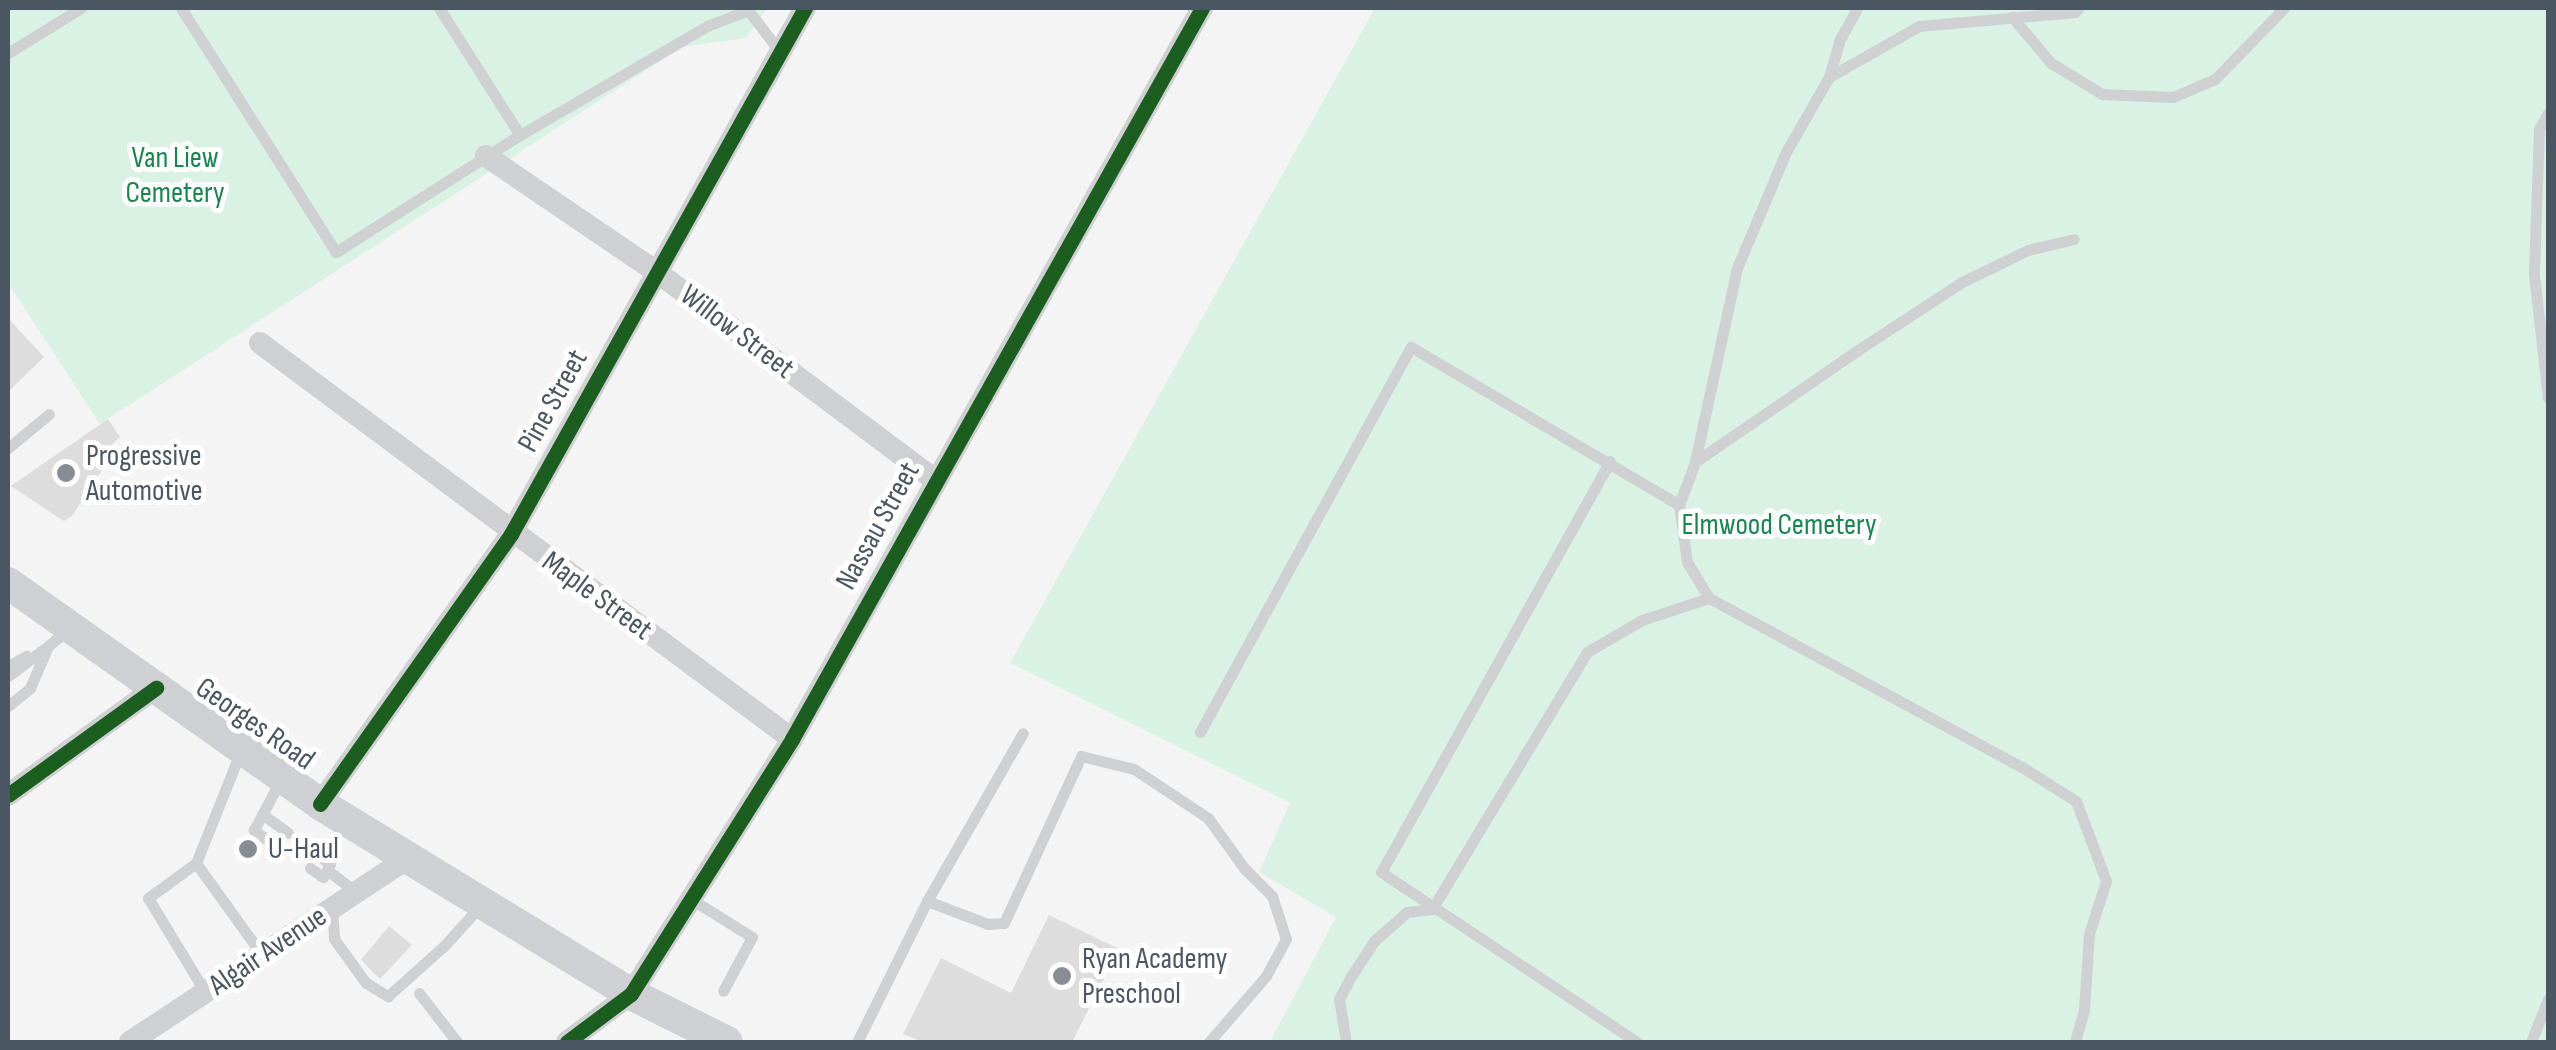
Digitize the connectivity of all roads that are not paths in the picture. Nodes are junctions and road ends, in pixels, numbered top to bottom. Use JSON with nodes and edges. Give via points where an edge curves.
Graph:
{"nodes":[{"id":1,"x":81,"y":8,"type":"edge"},
{"id":2,"x":181,"y":8,"type":"edge"},
{"id":3,"x":439,"y":8,"type":"edge"},
{"id":4,"x":805,"y":8,"type":"edge"},
{"id":5,"x":1202,"y":8,"type":"edge"},
{"id":6,"x":1858,"y":8,"type":"edge"},
{"id":7,"x":2078,"y":8,"type":"edge"},
{"id":8,"x":2284,"y":8,"type":"edge"},
{"id":9,"x":747,"y":9,"type":"edge"},
{"id":10,"x":2012,"y":17,"type":"junction"},
{"id":11,"x":780,"y":52,"type":"junction"},
{"id":12,"x":8,"y":54,"type":"edge"},
{"id":13,"x":1829,"y":77,"type":"junction"},
{"id":14,"x":2548,"y":113,"type":"edge"},
{"id":15,"x":520,"y":135,"type":"junction"},
{"id":16,"x":486,"y":156,"type":"junction"},
{"id":17,"x":2074,"y":239,"type":"dead end"},
{"id":18,"x":656,"y":272,"type":"junction"},
{"id":19,"x":260,"y":343,"type":"dead end"},
{"id":20,"x":2548,"y":398,"type":"edge"},
{"id":21,"x":49,"y":414,"type":"dead end"},
{"id":22,"x":8,"y":448,"type":"edge"},
{"id":23,"x":1610,"y":461,"type":"junction"},
{"id":24,"x":1695,"y":462,"type":"junction"},
{"id":25,"x":934,"y":480,"type":"junction"},
{"id":26,"x":1680,"y":505,"type":"junction"},
{"id":27,"x":510,"y":534,"type":"junction"},
{"id":28,"x":8,"y":583,"type":"edge"},
{"id":29,"x":1709,"y":598,"type":"junction"},
{"id":30,"x":59,"y":637,"type":"junction"},
{"id":31,"x":8,"y":666,"type":"edge"},
{"id":32,"x":8,"y":676,"type":"edge"},
{"id":33,"x":156,"y":688,"type":"junction"},
{"id":34,"x":8,"y":706,"type":"edge"},
{"id":35,"x":1200,"y":732,"type":"dead end"},
{"id":36,"x":1023,"y":733,"type":"dead end"},
{"id":37,"x":792,"y":739,"type":"junction"},
{"id":38,"x":242,"y":749,"type":"junction"},
{"id":39,"x":282,"y":778,"type":"junction"},
{"id":40,"x":8,"y":795,"type":"edge"},
{"id":41,"x":320,"y":804,"type":"junction"},
{"id":42,"x":262,"y":814,"type":"junction"},
{"id":43,"x":288,"y":833,"type":"dead end"},
{"id":44,"x":278,"y":847,"type":"dead end"},
{"id":45,"x":318,"y":856,"type":"dead end"},
{"id":46,"x":407,"y":858,"type":"junction"},
{"id":47,"x":196,"y":864,"type":"junction"},
{"id":48,"x":310,"y":868,"type":"dead end"},
{"id":49,"x":327,"y":870,"type":"junction"},
{"id":50,"x":356,"y":892,"type":"junction"},
{"id":51,"x":690,"y":899,"type":"junction"},
{"id":52,"x":927,"y":900,"type":"junction"},
{"id":53,"x":482,"y":904,"type":"junction"},
{"id":54,"x":332,"y":908,"type":"junction"},
{"id":55,"x":1432,"y":909,"type":"junction"},
{"id":56,"x":262,"y":955,"type":"junction"},
{"id":57,"x":206,"y":992,"type":"junction"},
{"id":58,"x":723,"y":992,"type":"dead end"},
{"id":59,"x":418,"y":993,"type":"dead end"},
{"id":60,"x":631,"y":994,"type":"junction"},
{"id":61,"x":2548,"y":999,"type":"edge"},
{"id":62,"x":130,"y":1042,"type":"edge"},
{"id":63,"x":458,"y":1042,"type":"edge"},
{"id":64,"x":567,"y":1042,"type":"edge"},
{"id":65,"x":727,"y":1042,"type":"edge"},
{"id":66,"x":857,"y":1042,"type":"edge"},
{"id":67,"x":1209,"y":1042,"type":"edge"},
{"id":68,"x":1346,"y":1042,"type":"edge"},
{"id":69,"x":1637,"y":1042,"type":"edge"},
{"id":70,"x":2075,"y":1042,"type":"edge"},
{"id":71,"x":2532,"y":1042,"type":"edge"}],
"edges":[{"from":1,"to":12,"type":"lane"},
{"from":2,"to":16,"type":"lane","via":[[336,252]]},
{"from":3,"to":15,"type":"lane"},
{"from":4,"to":11,"type":"street","name":"Pine Street"},
{"from":5,"to":25,"type":"street","name":"Nassau Street"},
{"from":6,"to":13,"type":"lane","via":[[1839,40]]},
{"from":7,"to":10,"type":"lane"},
{"from":8,"to":10,"type":"lane","via":[[2216,79],[2173,97],[2102,94],[2051,63]]},
{"from":9,"to":11,"type":"lane"},
{"from":9,"to":15,"type":"lane"},
{"from":10,"to":13,"type":"lane","via":[[1919,26]]},
{"from":11,"to":18,"type":"street","name":"Pine Street"},
{"from":13,"to":24,"type":"lane","via":[[1786,152],[1737,268]]},
{"from":14,"to":20,"type":"lane","via":[[2539,129],[2534,275]]},
{"from":15,"to":16,"type":"lane"},
{"from":16,"to":18,"type":"street","name":"Willow Street"},
{"from":17,"to":24,"type":"lane","via":[[2028,250],[1962,282]]},
{"from":18,"to":25,"type":"street","name":"Willow Street"},
{"from":18,"to":27,"type":"street","name":"Pine Street"},
{"from":19,"to":27,"type":"street","name":"Maple Street"},
{"from":21,"to":22,"type":"lane"},
{"from":23,"to":26,"type":"lane"},
{"from":23,"to":35,"type":"lane","via":[[1411,347]]},
{"from":23,"to":55,"type":"lane","via":[[1381,872]]},
{"from":24,"to":26,"type":"lane"},
{"from":25,"to":37,"type":"street","name":"Nassau Street"},
{"from":26,"to":29,"type":"lane","via":[[1687,562]]},
{"from":27,"to":37,"type":"street","name":"Maple Street"},
{"from":27,"to":41,"type":"street","name":"Pine Street"},
{"from":28,"to":30,"type":"street","name":"Georges Road"},
{"from":29,"to":55,"type":"lane","via":[[1642,620],[1587,652]]},
{"from":29,"to":70,"type":"lane","via":[[2076,801],[2106,881],[2089,934]]},
{"from":30,"to":31,"type":"lane"},
{"from":30,"to":32,"type":"lane"},
{"from":30,"to":33,"type":"street","name":"Georges Road"},
{"from":30,"to":34,"type":"lane","via":[[30,688]]},
{"from":33,"to":38,"type":"street","name":"Georges Road"},
{"from":33,"to":40,"type":"street"},
{"from":36,"to":52,"type":"lane"},
{"from":37,"to":51,"type":"street","name":"Nassau Street"},
{"from":38,"to":39,"type":"street","name":"Georges Road"},
{"from":38,"to":47,"type":"lane"},
{"from":39,"to":41,"type":"street","name":"Georges Road"},
{"from":39,"to":42,"type":"lane"},
{"from":41,"to":46,"type":"street","name":"Georges Road"},
{"from":42,"to":43,"type":"lane"},
{"from":42,"to":44,"type":"lane","via":[[254,830]]},
{"from":45,"to":49,"type":"lane","via":[[330,864]]},
{"from":46,"to":50,"type":"street","name":"Algair Avenue"},
{"from":46,"to":53,"type":"street","name":"Georges Road"},
{"from":47,"to":56,"type":"lane"},
{"from":47,"to":57,"type":"lane","via":[[148,898]]},
{"from":48,"to":49,"type":"lane","via":[[323,877]]},
{"from":49,"to":50,"type":"lane"},
{"from":50,"to":54,"type":"street","name":"Algair Avenue"},
{"from":51,"to":58,"type":"lane","via":[[752,938]]},
{"from":51,"to":60,"type":"street","name":"Nassau Street"},
{"from":52,"to":66,"type":"lane"},
{"from":52,"to":67,"type":"lane","via":[[988,924],[1004,922],[1081,756],[1134,770],[1208,818],[1272,896],[1286,939],[1266,976]]},
{"from":53,"to":54,"type":"lane","via":[[388,996],[366,983],[334,939]]},
{"from":53,"to":60,"type":"street","name":"Georges Road"},
{"from":54,"to":56,"type":"street","name":"Algair Avenue"},
{"from":55,"to":68,"type":"lane","via":[[1407,912],[1374,941],[1352,975],[1338,999]]},
{"from":55,"to":69,"type":"lane"},
{"from":56,"to":57,"type":"street","name":"Algair Avenue"},
{"from":57,"to":62,"type":"street","name":"Algair Avenue"},
{"from":59,"to":63,"type":"lane"},
{"from":60,"to":64,"type":"street","name":"Nassau Street"},
{"from":60,"to":65,"type":"street","name":"Georges Road"},
{"from":61,"to":71,"type":"lane"}]}
